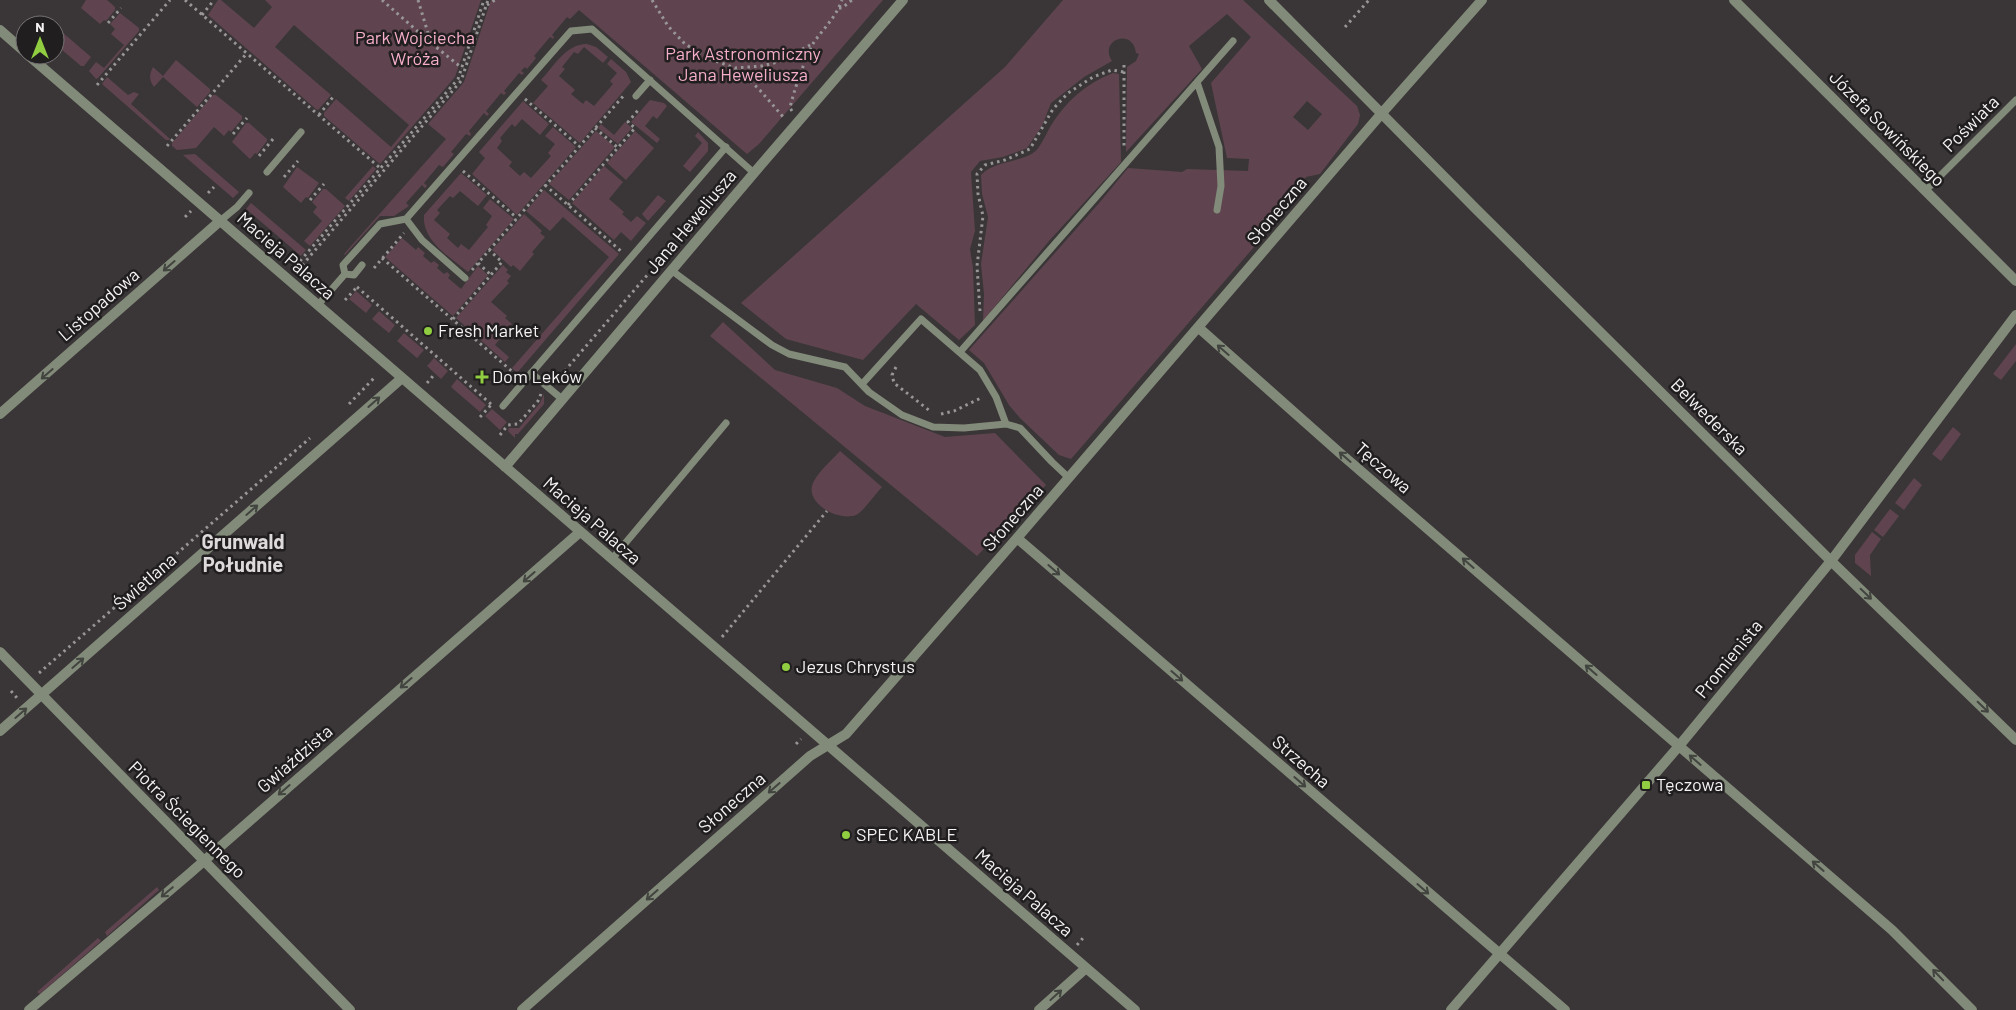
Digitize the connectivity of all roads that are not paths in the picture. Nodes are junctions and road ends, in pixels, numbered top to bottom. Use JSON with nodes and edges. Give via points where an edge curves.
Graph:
{"nodes":[{"id":1,"x":904,"y":0,"type":"edge"},
{"id":2,"x":1269,"y":0,"type":"edge"},
{"id":3,"x":1482,"y":0,"type":"edge"},
{"id":4,"x":1734,"y":0,"type":"edge"},
{"id":5,"x":0,"y":31,"type":"edge"},
{"id":6,"x":1233,"y":41,"type":"dead end"},
{"id":7,"x":15,"y":44,"type":"edge"},
{"id":8,"x":40,"y":65,"type":"edge"},
{"id":9,"x":650,"y":80,"type":"junction"},
{"id":10,"x":1196,"y":82,"type":"junction"},
{"id":11,"x":636,"y":96,"type":"dead end"},
{"id":12,"x":2016,"y":100,"type":"edge"},
{"id":13,"x":1382,"y":112,"type":"junction"},
{"id":14,"x":301,"y":132,"type":"dead end"},
{"id":15,"x":726,"y":147,"type":"junction"},
{"id":16,"x":266,"y":172,"type":"dead end"},
{"id":17,"x":754,"y":173,"type":"junction"},
{"id":18,"x":1926,"y":191,"type":"junction"},
{"id":19,"x":249,"y":193,"type":"dead end"},
{"id":20,"x":1217,"y":210,"type":"dead end"},
{"id":21,"x":220,"y":221,"type":"junction"},
{"id":22,"x":408,"y":222,"type":"junction"},
{"id":23,"x":362,"y":265,"type":"dead end"},
{"id":24,"x":672,"y":270,"type":"junction"},
{"id":25,"x":345,"y":274,"type":"junction"},
{"id":26,"x":465,"y":278,"type":"road end"},
{"id":27,"x":2016,"y":281,"type":"edge"},
{"id":28,"x":318,"y":305,"type":"junction"},
{"id":29,"x":2016,"y":315,"type":"edge"},
{"id":30,"x":1199,"y":328,"type":"junction"},
{"id":31,"x":960,"y":352,"type":"junction"},
{"id":32,"x":531,"y":373,"type":"junction"},
{"id":33,"x":402,"y":378,"type":"junction"},
{"id":34,"x":863,"y":383,"type":"junction"},
{"id":35,"x":562,"y":399,"type":"junction"},
{"id":36,"x":500,"y":408,"type":"road end"},
{"id":37,"x":0,"y":414,"type":"edge"},
{"id":38,"x":726,"y":424,"type":"dead end"},
{"id":39,"x":1006,"y":424,"type":"junction"},
{"id":40,"x":505,"y":467,"type":"junction"},
{"id":41,"x":1069,"y":478,"type":"junction"},
{"id":42,"x":580,"y":532,"type":"junction"},
{"id":43,"x":1018,"y":538,"type":"junction"},
{"id":44,"x":612,"y":560,"type":"junction"},
{"id":45,"x":1831,"y":561,"type":"junction"},
{"id":46,"x":0,"y":652,"type":"edge"},
{"id":47,"x":41,"y":696,"type":"junction"},
{"id":48,"x":0,"y":731,"type":"edge"},
{"id":49,"x":2016,"y":740,"type":"edge"},
{"id":50,"x":826,"y":744,"type":"junction"},
{"id":51,"x":1679,"y":746,"type":"junction"},
{"id":52,"x":204,"y":860,"type":"junction"},
{"id":53,"x":1500,"y":954,"type":"junction"},
{"id":54,"x":1086,"y":968,"type":"junction"},
{"id":55,"x":30,"y":1010,"type":"edge"},
{"id":56,"x":350,"y":1010,"type":"edge"},
{"id":57,"x":522,"y":1010,"type":"edge"},
{"id":58,"x":1039,"y":1010,"type":"edge"},
{"id":59,"x":1135,"y":1010,"type":"edge"},
{"id":60,"x":1451,"y":1010,"type":"edge"},
{"id":61,"x":1565,"y":1010,"type":"edge"},
{"id":62,"x":1972,"y":1010,"type":"edge"}],
"edges":[{"from":1,"to":17,"type":"street","name":"Jana Heweliusza"},
{"from":2,"to":13,"type":"street","name":"Belwederska"},
{"from":3,"to":13,"type":"street","name":"Słoneczna"},
{"from":4,"to":18,"type":"street","name":"Józefa Sowińskiego"},
{"from":5,"to":7,"type":"street"},
{"from":6,"to":10,"type":"lane"},
{"from":8,"to":21,"type":"street","name":"Macieja Palacza"},
{"from":9,"to":11,"type":"lane"},
{"from":9,"to":15,"type":"lane"},
{"from":9,"to":22,"type":"lane","via":[[592,29],[571,31]]},
{"from":10,"to":20,"type":"lane","via":[[1219,147],[1221,186]]},
{"from":10,"to":31,"type":"lane"},
{"from":12,"to":18,"type":"lane","name":"Poświata"},
{"from":13,"to":30,"type":"street","name":"Słoneczna"},
{"from":13,"to":45,"type":"street","name":"Belwederska"},
{"from":14,"to":16,"type":"lane"},
{"from":15,"to":17,"type":"lane"},
{"from":15,"to":32,"type":"lane"},
{"from":17,"to":24,"type":"street","name":"Jana Heweliusza"},
{"from":18,"to":27,"type":"street","name":"Józefa Sowińskiego"},
{"from":19,"to":21,"type":"lane"},
{"from":21,"to":28,"type":"street","name":"Macieja Palacza"},
{"from":21,"to":37,"type":"street","name":"Listopadowa","one_way":true},
{"from":22,"to":25,"type":"lane","via":[[380,224],[343,265]]},
{"from":22,"to":26,"type":"lane","via":[[422,240]]},
{"from":23,"to":25,"type":"lane","via":[[354,275]]},
{"from":24,"to":34,"type":"lane","via":[[772,345],[789,354],[845,368]]},
{"from":24,"to":35,"type":"street","name":"Jana Heweliusza"},
{"from":25,"to":28,"type":"lane"},
{"from":28,"to":33,"type":"street","name":"Macieja Palacza"},
{"from":29,"to":45,"type":"street","name":"Promienista"},
{"from":30,"to":41,"type":"street","name":"Słoneczna"},
{"from":51,"to":30,"type":"street","name":"Tęczowa","one_way":true},
{"from":31,"to":34,"type":"lane","via":[[921,319]]},
{"from":31,"to":39,"type":"lane","via":[[980,370],[996,397]]},
{"from":32,"to":35,"type":"lane"},
{"from":32,"to":36,"type":"lane"},
{"from":33,"to":40,"type":"street","name":"Macieja Palacza"},
{"from":47,"to":33,"type":"street","name":"Świetlana","one_way":true},
{"from":34,"to":39,"type":"lane","via":[[870,392],[902,415],[933,427]]},
{"from":35,"to":40,"type":"street","name":"Jana Heweliusza"},
{"from":38,"to":44,"type":"lane"},
{"from":39,"to":41,"type":"lane","via":[[1020,428]]},
{"from":40,"to":42,"type":"street","name":"Macieja Palacza"},
{"from":41,"to":43,"type":"street","name":"Słoneczna"},
{"from":42,"to":44,"type":"street","name":"Macieja Palacza"},
{"from":42,"to":52,"type":"street","name":"Gwiaździsta","one_way":true},
{"from":43,"to":50,"type":"street","name":"Słoneczna","via":[[846,734]]},
{"from":43,"to":53,"type":"street","name":"Strzecha","one_way":true},
{"from":44,"to":50,"type":"street","name":"Macieja Palacza"},
{"from":45,"to":49,"type":"street","name":"Belwederska","one_way":true},
{"from":45,"to":51,"type":"street","name":"Promienista"},
{"from":46,"to":47,"type":"street","name":"Piotra Ściegiennego"},
{"from":48,"to":47,"type":"street","name":"Świetlana","one_way":true},
{"from":47,"to":52,"type":"street","name":"Piotra Ściegiennego"},
{"from":50,"to":54,"type":"street","name":"Macieja Palacza"},
{"from":50,"to":57,"type":"street","name":"Słoneczna","one_way":true},
{"from":51,"to":53,"type":"street","name":"Promienista"},
{"from":62,"to":51,"type":"street","name":"Tęczowa","one_way":true,"via":[[1904,941]]},
{"from":52,"to":55,"type":"street","name":"Gwiaździsta","one_way":true},
{"from":52,"to":56,"type":"street","name":"Piotra Ściegiennego"},
{"from":53,"to":60,"type":"street","name":"Promienista"},
{"from":53,"to":61,"type":"street","name":"Strzecha"},
{"from":58,"to":54,"type":"street","one_way":true},
{"from":54,"to":59,"type":"street","name":"Macieja Palacza"}]}
